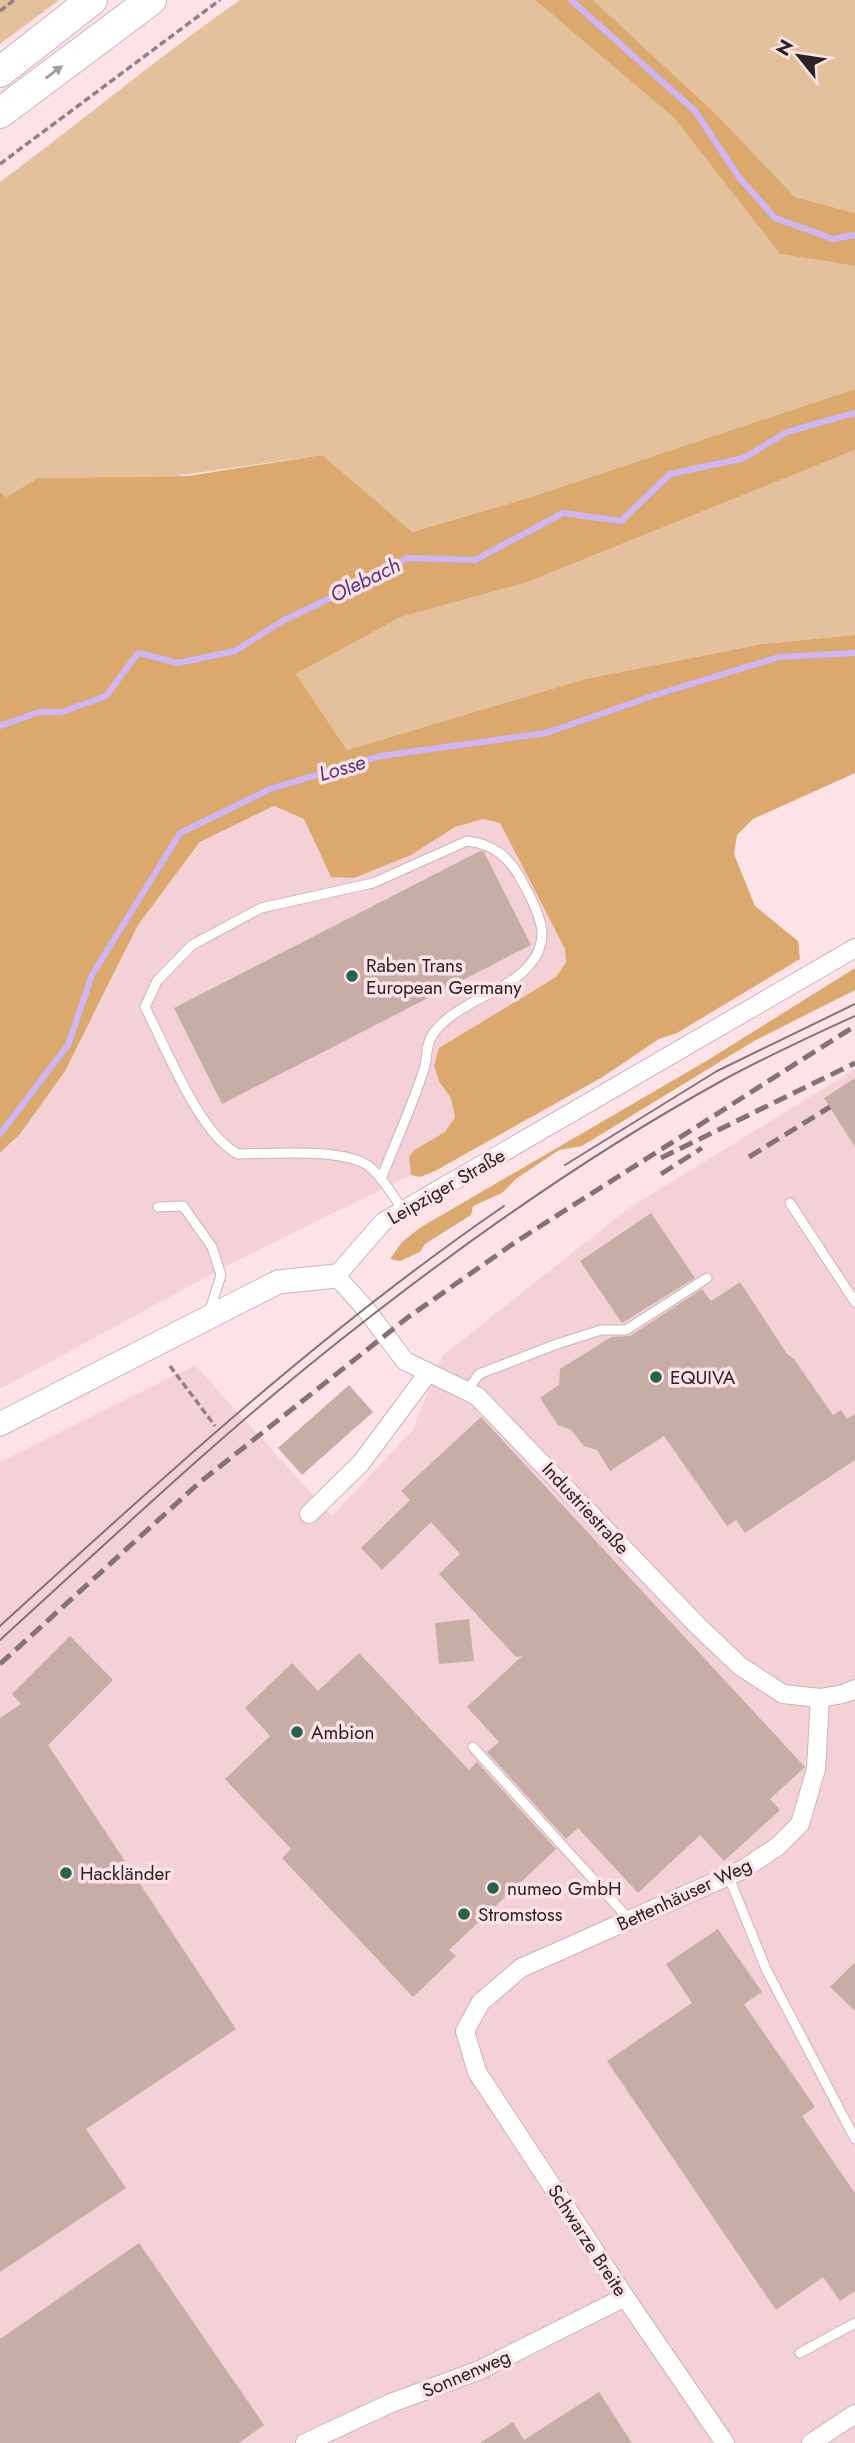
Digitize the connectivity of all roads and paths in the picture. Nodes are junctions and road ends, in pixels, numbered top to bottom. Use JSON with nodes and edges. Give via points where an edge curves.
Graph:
{"nodes":[{"id":1,"x":14,"y":0,"type":"edge"},
{"id":2,"x":92,"y":0,"type":"edge"},
{"id":3,"x":151,"y":0,"type":"edge"},
{"id":4,"x":220,"y":0,"type":"edge"},
{"id":5,"x":0,"y":11,"type":"edge"},
{"id":6,"x":0,"y":72,"type":"edge"},
{"id":7,"x":0,"y":113,"type":"edge"},
{"id":8,"x":0,"y":164,"type":"edge"},
{"id":9,"x":855,"y":948,"type":"edge"},
{"id":10,"x":382,"y":1179,"type":"junction"},
{"id":11,"x":790,"y":1203,"type":"dead end"},
{"id":12,"x":158,"y":1207,"type":"dead end"},
{"id":13,"x":403,"y":1210,"type":"junction"},
{"id":14,"x":336,"y":1276,"type":"junction"},
{"id":15,"x":707,"y":1278,"type":"dead end"},
{"id":16,"x":855,"y":1302,"type":"edge"},
{"id":17,"x":207,"y":1318,"type":"junction"},
{"id":18,"x":170,"y":1366,"type":"dead end"},
{"id":19,"x":428,"y":1373,"type":"junction"},
{"id":20,"x":467,"y":1391,"type":"junction"},
{"id":21,"x":0,"y":1424,"type":"edge"},
{"id":22,"x":215,"y":1426,"type":"dead end"},
{"id":23,"x":309,"y":1514,"type":"dead end"},
{"id":24,"x":855,"y":1689,"type":"edge"},
{"id":25,"x":820,"y":1698,"type":"junction"},
{"id":26,"x":473,"y":1747,"type":"dead end"},
{"id":27,"x":729,"y":1875,"type":"junction"},
{"id":28,"x":630,"y":1920,"type":"junction"},
{"id":29,"x":465,"y":2031,"type":"joint"},
{"id":30,"x":855,"y":2139,"type":"edge"},
{"id":31,"x":625,"y":2297,"type":"junction"},
{"id":32,"x":855,"y":2323,"type":"edge"},
{"id":33,"x":800,"y":2353,"type":"dead end"},
{"id":34,"x":855,"y":2414,"type":"edge"},
{"id":35,"x":814,"y":2442,"type":"edge"},
{"id":36,"x":305,"y":2443,"type":"edge"},
{"id":37,"x":725,"y":2443,"type":"edge"}],
"edges":[{"from":1,"to":5,"type":"path"},
{"from":2,"to":6,"type":"highway"},
{"from":7,"to":3,"type":"highway","one_way":true},
{"from":4,"to":8,"type":"path"},
{"from":9,"to":13,"type":"street","name":"Leipziger Straße"},
{"from":10,"to":10,"type":"lane","via":[[356,1158],[238,1154],[225,1147],[200,1117],[145,1007],[157,981],[192,945],[261,908],[373,883],[467,841],[482,842],[499,850],[532,899],[542,932],[536,960],[433,1033]]},
{"from":10,"to":13,"type":"lane"},
{"from":11,"to":16,"type":"lane"},
{"from":12,"to":17,"type":"lane","via":[[183,1206],[212,1247],[221,1275]]},
{"from":13,"to":14,"type":"street","name":"Leipziger Straße","via":[[383,1222]]},
{"from":14,"to":17,"type":"street","via":[[278,1282]]},
{"from":14,"to":19,"type":"street","name":"Industriestraße","via":[[405,1361]]},
{"from":15,"to":20,"type":"lane","via":[[626,1330],[601,1331],[557,1344],[479,1374]]},
{"from":17,"to":21,"type":"street"},
{"from":18,"to":22,"type":"path"},
{"from":19,"to":20,"type":"street","name":"Industriestraße"},
{"from":19,"to":23,"type":"street","via":[[361,1463]]},
{"from":20,"to":25,"type":"street","name":"Industriestraße","via":[[477,1396],[740,1666],[783,1694]]},
{"from":24,"to":25,"type":"street","name":"Industriestraße"},
{"from":25,"to":27,"type":"street","name":"Bettenhäuser Weg","via":[[816,1769],[800,1824],[778,1846]]},
{"from":26,"to":28,"type":"lane"},
{"from":27,"to":28,"type":"street","name":"Bettenhäuser Weg"},
{"from":27,"to":30,"type":"lane","via":[[766,1969]]},
{"from":28,"to":29,"type":"street","name":"Bettenhäuser Weg","via":[[521,1968],[481,2001]]},
{"from":29,"to":31,"type":"street","name":"Schwarze Breite","via":[[477,2072]]},
{"from":31,"to":36,"type":"street","name":"Sonnenweg","via":[[480,2370],[391,2403]]},
{"from":31,"to":37,"type":"street","name":"Schwarze Breite"},
{"from":32,"to":33,"type":"lane"},
{"from":34,"to":35,"type":"street"}]}
